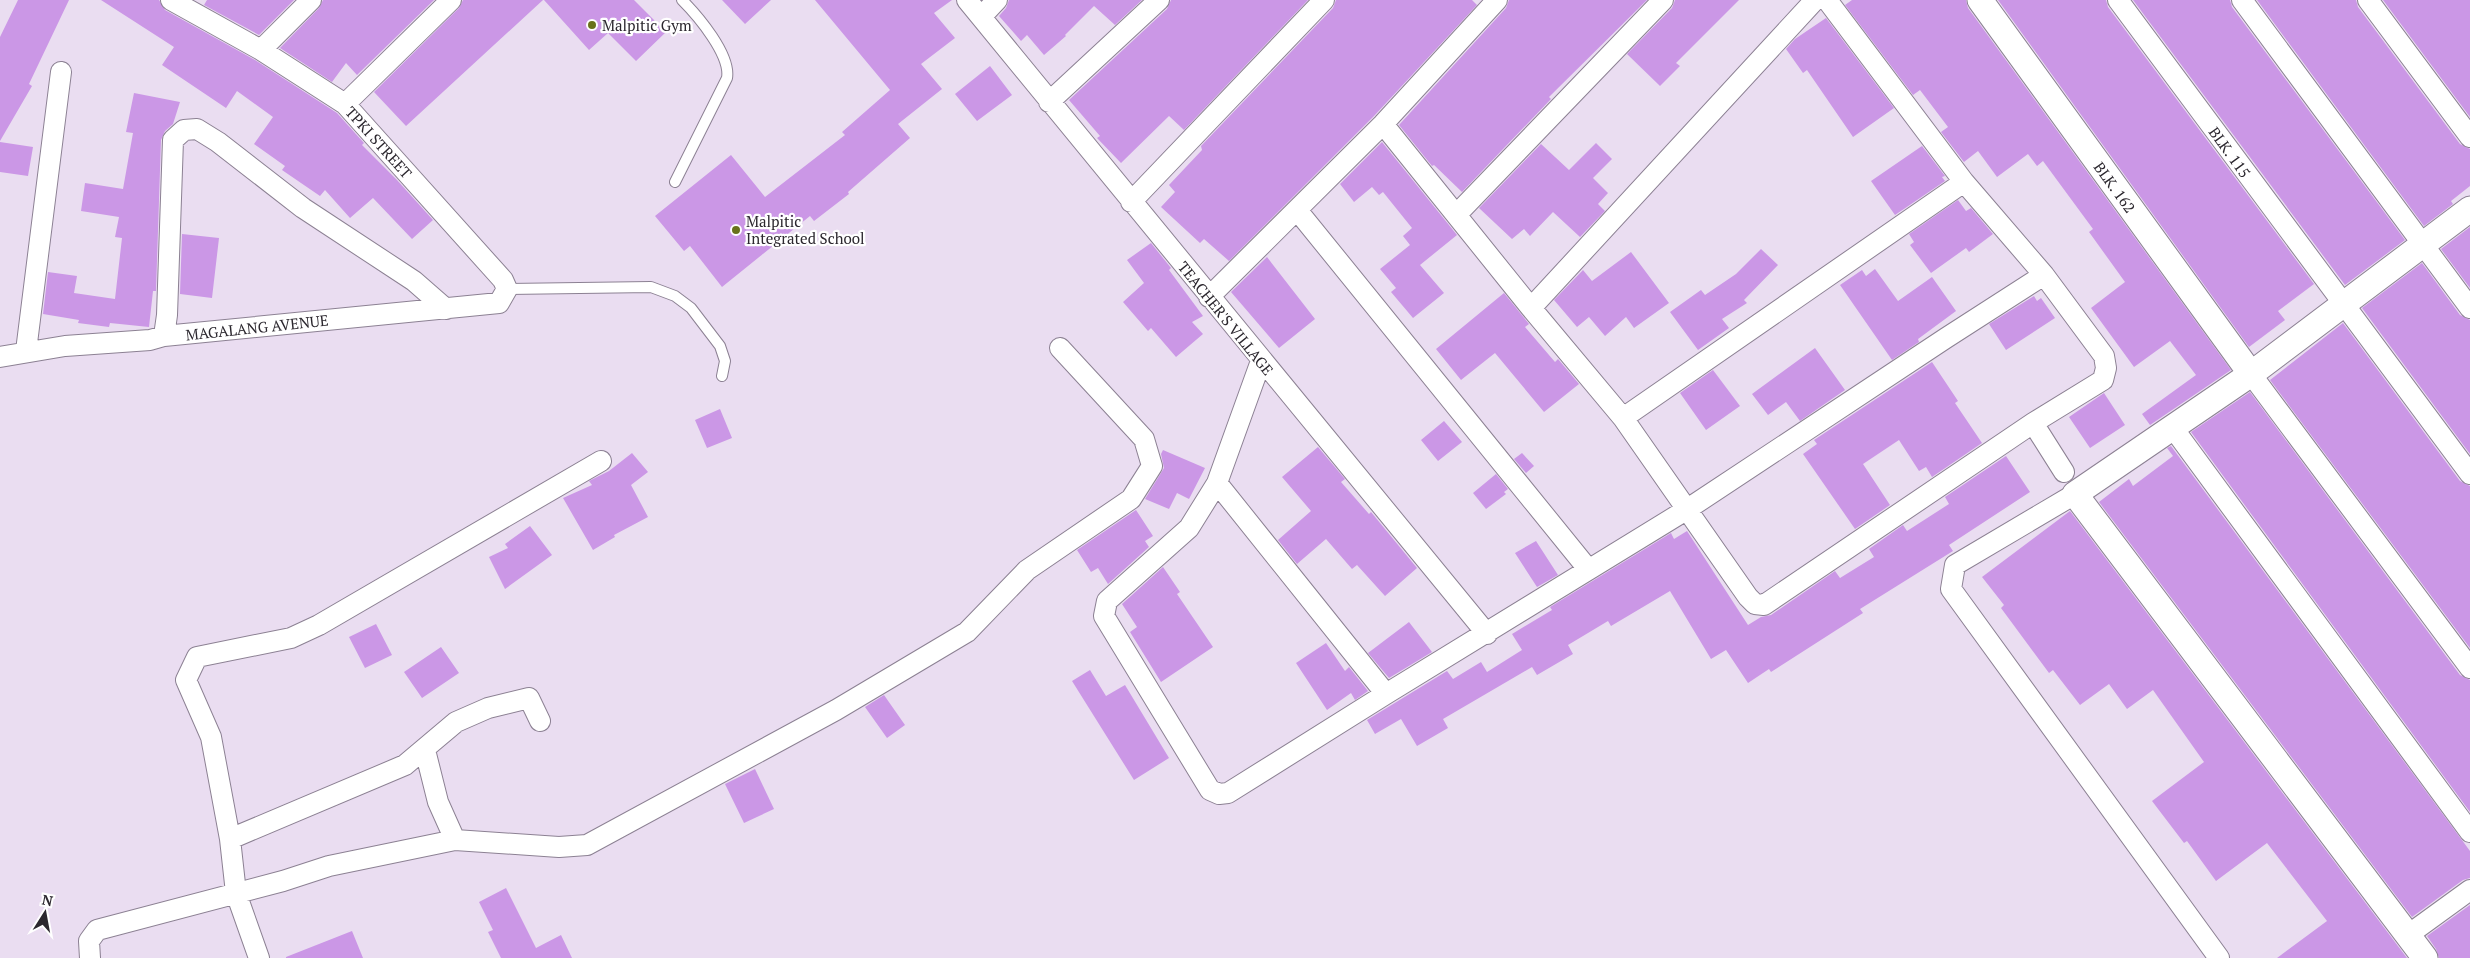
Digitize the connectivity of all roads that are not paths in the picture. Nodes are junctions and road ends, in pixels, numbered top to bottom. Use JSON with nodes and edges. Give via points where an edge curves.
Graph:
{"nodes":[{"id":1,"x":311,"y":0,"type":"edge"},
{"id":2,"x":451,"y":0,"type":"edge"},
{"id":3,"x":682,"y":0,"type":"edge"},
{"id":4,"x":967,"y":0,"type":"edge"},
{"id":5,"x":997,"y":0,"type":"edge"},
{"id":6,"x":1159,"y":0,"type":"edge"},
{"id":7,"x":1324,"y":0,"type":"edge"},
{"id":8,"x":1497,"y":0,"type":"edge"},
{"id":9,"x":1663,"y":0,"type":"edge"},
{"id":10,"x":1815,"y":0,"type":"edge"},
{"id":11,"x":1827,"y":0,"type":"edge"},
{"id":12,"x":1980,"y":0,"type":"edge"},
{"id":13,"x":2118,"y":0,"type":"edge"},
{"id":14,"x":2242,"y":0,"type":"edge"},
{"id":15,"x":2368,"y":0,"type":"edge"},
{"id":16,"x":174,"y":1,"type":"edge"},
{"id":17,"x":982,"y":16,"type":"junction"},
{"id":18,"x":261,"y":50,"type":"junction"},
{"id":19,"x":60,"y":72,"type":"dead end"},
{"id":20,"x":1049,"y":102,"type":"junction"},
{"id":21,"x":345,"y":104,"type":"junction"},
{"id":22,"x":1383,"y":124,"type":"junction"},
{"id":23,"x":2470,"y":137,"type":"edge"},
{"id":24,"x":675,"y":182,"type":"dead end"},
{"id":25,"x":1964,"y":182,"type":"junction"},
{"id":26,"x":1131,"y":202,"type":"junction"},
{"id":27,"x":2470,"y":209,"type":"edge"},
{"id":28,"x":1297,"y":210,"type":"junction"},
{"id":29,"x":1457,"y":214,"type":"junction"},
{"id":30,"x":2423,"y":244,"type":"junction"},
{"id":31,"x":2044,"y":275,"type":"junction"},
{"id":32,"x":507,"y":289,"type":"junction"},
{"id":33,"x":1209,"y":297,"type":"junction"},
{"id":34,"x":2342,"y":304,"type":"junction"},
{"id":35,"x":1531,"y":308,"type":"junction"},
{"id":36,"x":2470,"y":308,"type":"edge"},
{"id":37,"x":446,"y":309,"type":"junction"},
{"id":38,"x":164,"y":336,"type":"junction"},
{"id":39,"x":1060,"y":348,"type":"dead end"},
{"id":40,"x":26,"y":351,"type":"junction"},
{"id":41,"x":0,"y":357,"type":"edge"},
{"id":42,"x":1261,"y":360,"type":"junction"},
{"id":43,"x":2251,"y":374,"type":"junction"},
{"id":44,"x":722,"y":376,"type":"dead end"},
{"id":45,"x":1623,"y":418,"type":"junction"},
{"id":46,"x":2033,"y":423,"type":"junction"},
{"id":47,"x":2173,"y":428,"type":"junction"},
{"id":48,"x":601,"y":461,"type":"dead end"},
{"id":49,"x":2064,"y":472,"type":"dead end"},
{"id":50,"x":2470,"y":474,"type":"edge"},
{"id":51,"x":1216,"y":483,"type":"junction"},
{"id":52,"x":2076,"y":494,"type":"junction"},
{"id":53,"x":1686,"y":510,"type":"junction"},
{"id":54,"x":1588,"y":569,"type":"junction"},
{"id":55,"x":1487,"y":634,"type":"junction"},
{"id":56,"x":2470,"y":668,"type":"edge"},
{"id":57,"x":1386,"y":694,"type":"junction"},
{"id":58,"x":540,"y":721,"type":"dead end"},
{"id":59,"x":425,"y":750,"type":"junction"},
{"id":60,"x":2470,"y":832,"type":"edge"},
{"id":61,"x":230,"y":839,"type":"junction"},
{"id":62,"x":455,"y":840,"type":"junction"},
{"id":63,"x":2470,"y":890,"type":"edge"},
{"id":64,"x":236,"y":893,"type":"junction"},
{"id":65,"x":2408,"y":935,"type":"junction"},
{"id":66,"x":90,"y":958,"type":"edge"},
{"id":67,"x":258,"y":958,"type":"edge"},
{"id":68,"x":2219,"y":958,"type":"edge"},
{"id":69,"x":2425,"y":958,"type":"edge"}],
"edges":[{"from":1,"to":18,"type":"street"},
{"from":2,"to":21,"type":"street"},
{"from":3,"to":24,"type":"lane","via":[[696,15],[728,67],[727,78]]},
{"from":4,"to":17,"type":"street","name":"TEACHER'S VILLAGE"},
{"from":5,"to":17,"type":"street"},
{"from":6,"to":20,"type":"street"},
{"from":7,"to":26,"type":"street"},
{"from":8,"to":22,"type":"street"},
{"from":9,"to":29,"type":"street"},
{"from":10,"to":35,"type":"street"},
{"from":11,"to":25,"type":"street"},
{"from":12,"to":43,"type":"street","name":"BLK. 162"},
{"from":13,"to":34,"type":"street","name":"BLK. 115"},
{"from":14,"to":30,"type":"street"},
{"from":15,"to":23,"type":"street"},
{"from":16,"to":18,"type":"street","name":"TPKI STREET"},
{"from":17,"to":20,"type":"street","name":"TEACHER'S VILLAGE"},
{"from":18,"to":21,"type":"street","name":"TPKI STREET"},
{"from":19,"to":40,"type":"street"},
{"from":20,"to":26,"type":"street","name":"TEACHER'S VILLAGE"},
{"from":21,"to":32,"type":"street","name":"TPKI STREET"},
{"from":22,"to":28,"type":"street"},
{"from":22,"to":29,"type":"street"},
{"from":25,"to":31,"type":"street"},
{"from":25,"to":45,"type":"street"},
{"from":26,"to":33,"type":"street","name":"TEACHER'S VILLAGE"},
{"from":27,"to":30,"type":"street"},
{"from":28,"to":33,"type":"street"},
{"from":28,"to":54,"type":"street"},
{"from":29,"to":35,"type":"street"},
{"from":30,"to":34,"type":"street"},
{"from":30,"to":36,"type":"street"},
{"from":31,"to":46,"type":"street","via":[[2104,356],[2106,368],[2103,380]]},
{"from":31,"to":53,"type":"street"},
{"from":32,"to":37,"type":"street","name":"MAGALANG AVENUE","via":[[499,302]]},
{"from":32,"to":44,"type":"lane","via":[[651,288],[675,296],[691,308],[720,346],[725,361]]},
{"from":33,"to":42,"type":"street","name":"TEACHER'S VILLAGE"},
{"from":34,"to":43,"type":"street"},
{"from":34,"to":50,"type":"street","name":"BLK. 115"},
{"from":35,"to":45,"type":"street"},
{"from":37,"to":38,"type":"street","name":"MAGALANG AVENUE"},
{"from":37,"to":38,"type":"street","via":[[414,282],[303,208],[218,142],[197,129],[184,130],[173,140]]},
{"from":38,"to":40,"type":"street","name":"MAGALANG AVENUE"},
{"from":39,"to":62,"type":"street","via":[[1144,439],[1152,466],[1131,500],[1027,570],[966,632],[836,710],[588,844],[558,847]]},
{"from":40,"to":41,"type":"street","name":"MAGALANG AVENUE"},
{"from":42,"to":51,"type":"street"},
{"from":42,"to":55,"type":"street","name":"TEACHER'S VILLAGE"},
{"from":43,"to":47,"type":"street"},
{"from":43,"to":56,"type":"street"},
{"from":45,"to":53,"type":"street"},
{"from":46,"to":49,"type":"street"},
{"from":46,"to":53,"type":"street","via":[[1764,605],[1755,604],[1748,597]]},
{"from":47,"to":52,"type":"street"},
{"from":47,"to":60,"type":"street"},
{"from":48,"to":61,"type":"street","via":[[319,625],[291,638],[197,657],[186,680],[211,737]]},
{"from":51,"to":57,"type":"street"},
{"from":51,"to":57,"type":"street","via":[[1189,528],[1107,601],[1104,616],[1210,790],[1228,794]]},
{"from":52,"to":65,"type":"street"},
{"from":52,"to":68,"type":"street","via":[[1955,565],[1950,588]]},
{"from":53,"to":54,"type":"street"},
{"from":54,"to":55,"type":"street"},
{"from":55,"to":57,"type":"street"},
{"from":58,"to":59,"type":"street","via":[[528,698],[512,701],[456,722]]},
{"from":59,"to":61,"type":"street","via":[[405,765]]},
{"from":59,"to":62,"type":"street","via":[[438,802]]},
{"from":61,"to":64,"type":"street"},
{"from":62,"to":64,"type":"street","via":[[329,866]]},
{"from":63,"to":65,"type":"street"},
{"from":64,"to":66,"type":"street","via":[[97,930],[89,941]]},
{"from":64,"to":67,"type":"street"},
{"from":65,"to":69,"type":"street"}]}
